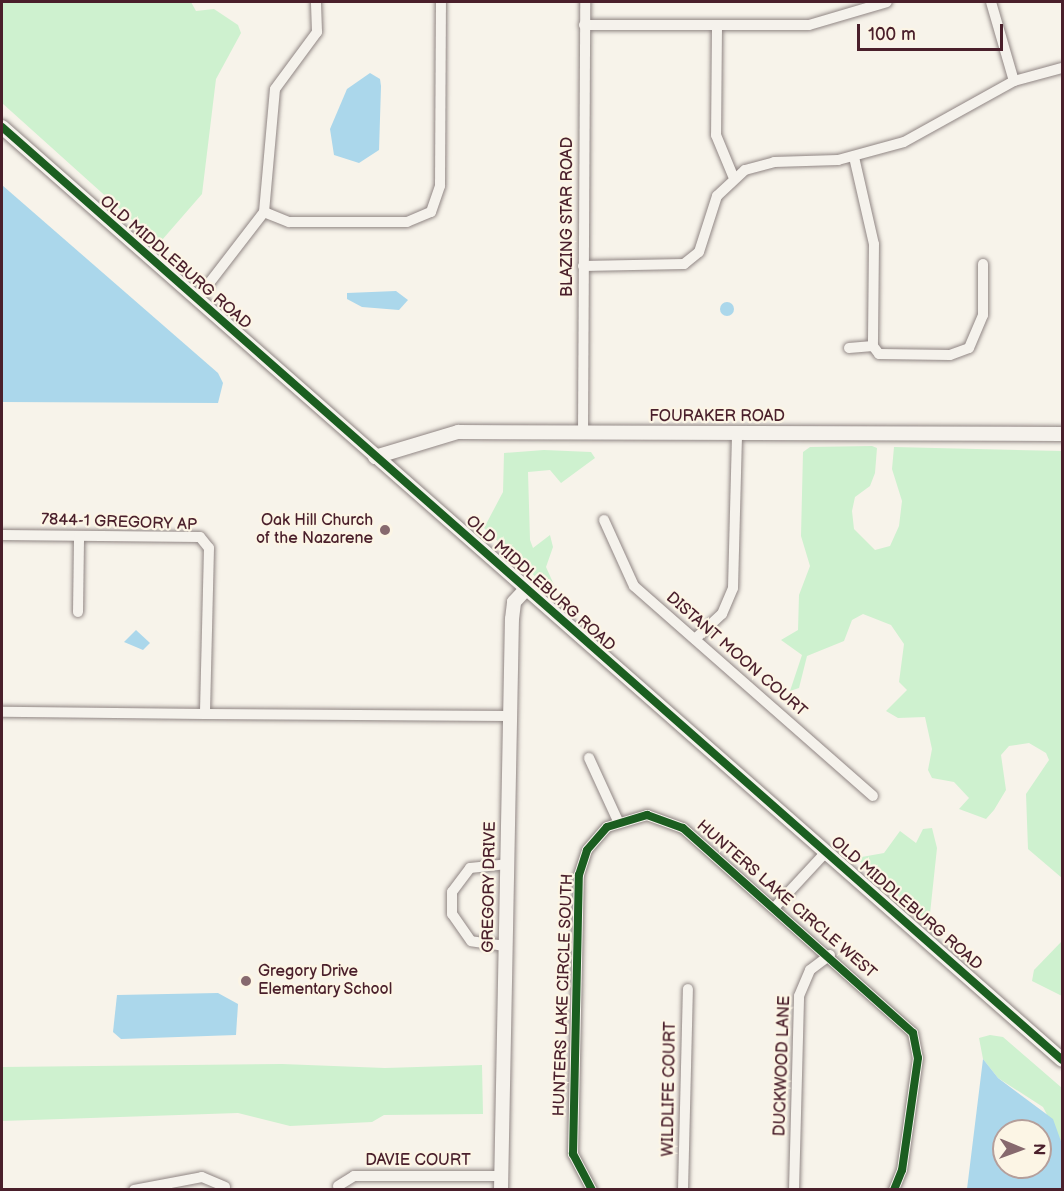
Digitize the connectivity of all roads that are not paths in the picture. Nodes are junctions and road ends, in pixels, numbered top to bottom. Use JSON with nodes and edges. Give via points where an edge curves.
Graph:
{"nodes":[{"id":1,"x":316,"y":2,"type":"edge"},
{"id":2,"x":441,"y":2,"type":"edge"},
{"id":3,"x":585,"y":2,"type":"edge"},
{"id":4,"x":887,"y":2,"type":"edge"},
{"id":5,"x":991,"y":2,"type":"edge"},
{"id":6,"x":584,"y":25,"type":"junction"},
{"id":7,"x":717,"y":26,"type":"junction"},
{"id":8,"x":1062,"y":68,"type":"edge"},
{"id":9,"x":1014,"y":81,"type":"junction"},
{"id":10,"x":2,"y":127,"type":"edge"},
{"id":11,"x":854,"y":157,"type":"junction"},
{"id":12,"x":733,"y":176,"type":"junction"},
{"id":13,"x":264,"y":212,"type":"junction"},
{"id":14,"x":983,"y":264,"type":"dead end"},
{"id":15,"x":583,"y":266,"type":"junction"},
{"id":16,"x":197,"y":298,"type":"junction"},
{"id":17,"x":873,"y":346,"type":"junction"},
{"id":18,"x":849,"y":348,"type":"dead end"},
{"id":19,"x":583,"y":433,"type":"junction"},
{"id":20,"x":736,"y":434,"type":"junction"},
{"id":21,"x":1062,"y":434,"type":"edge"},
{"id":22,"x":375,"y":457,"type":"junction"},
{"id":23,"x":604,"y":520,"type":"dead end"},
{"id":24,"x":2,"y":535,"type":"edge"},
{"id":25,"x":79,"y":536,"type":"junction"},
{"id":26,"x":525,"y":590,"type":"junction"},
{"id":27,"x":78,"y":612,"type":"dead end"},
{"id":28,"x":695,"y":639,"type":"junction"},
{"id":29,"x":2,"y":712,"type":"edge"},
{"id":30,"x":205,"y":714,"type":"junction"},
{"id":31,"x":509,"y":716,"type":"junction"},
{"id":32,"x":589,"y":758,"type":"dead end"},
{"id":33,"x":873,"y":796,"type":"dead end"},
{"id":34,"x":618,"y":821,"type":"junction"},
{"id":35,"x":826,"y":852,"type":"junction"},
{"id":36,"x":507,"y":864,"type":"junction"},
{"id":37,"x":775,"y":907,"type":"junction"},
{"id":38,"x":505,"y":946,"type":"junction"},
{"id":39,"x":830,"y":955,"type":"junction"},
{"id":40,"x":688,"y":989,"type":"dead end"},
{"id":41,"x":1062,"y":1060,"type":"edge"},
{"id":42,"x":501,"y":1183,"type":"edge"},
{"id":43,"x":338,"y":1186,"type":"dead end"},
{"id":44,"x":589,"y":1186,"type":"edge"},
{"id":45,"x":225,"y":1187,"type":"dead end"},
{"id":46,"x":134,"y":1190,"type":"edge"},
{"id":47,"x":683,"y":1190,"type":"edge"},
{"id":48,"x":794,"y":1190,"type":"edge"},
{"id":49,"x":894,"y":1190,"type":"edge"}],
"edges":[{"from":1,"to":13,"type":"street","via":[[317,32],[275,89]]},
{"from":2,"to":13,"type":"street","via":[[437,202],[421,219],[289,222]]},
{"from":3,"to":6,"type":"street","name":"BLAZING STAR ROAD"},
{"from":4,"to":7,"type":"street","via":[[809,25]]},
{"from":5,"to":9,"type":"street"},
{"from":6,"to":7,"type":"street"},
{"from":6,"to":15,"type":"street","name":"BLAZING STAR ROAD"},
{"from":7,"to":12,"type":"street","via":[[717,135]]},
{"from":8,"to":9,"type":"street"},
{"from":9,"to":11,"type":"street","via":[[938,127]]},
{"from":10,"to":16,"type":"main road","name":"OLD MIDDLEBURG ROAD"},
{"from":11,"to":12,"type":"street","via":[[766,163]]},
{"from":11,"to":17,"type":"street","via":[[874,244]]},
{"from":12,"to":15,"type":"street","via":[[717,196],[699,252],[684,264]]},
{"from":13,"to":16,"type":"street"},
{"from":14,"to":17,"type":"street","via":[[983,315],[969,348],[950,355],[879,354]]},
{"from":15,"to":19,"type":"street","name":"BLAZING STAR ROAD"},
{"from":16,"to":22,"type":"main road","name":"OLD MIDDLEBURG ROAD"},
{"from":17,"to":18,"type":"street"},
{"from":19,"to":20,"type":"main road","name":"FOURAKER ROAD"},
{"from":19,"to":22,"type":"main road","name":"FOURAKER ROAD","via":[[458,432]]},
{"from":20,"to":21,"type":"main road","name":"FOURAKER ROAD"},
{"from":20,"to":28,"type":"street","via":[[733,588],[722,614]]},
{"from":22,"to":26,"type":"main road","name":"OLD MIDDLEBURG ROAD"},
{"from":23,"to":28,"type":"street","name":"DISTANT MOON COURT","via":[[630,580]]},
{"from":24,"to":25,"type":"street","name":"7844-1 GREGORY AP"},
{"from":25,"to":27,"type":"street"},
{"from":25,"to":30,"type":"street","name":"7844-1 GREGORY AP","via":[[200,537],[207,543]]},
{"from":26,"to":31,"type":"main road","name":"GREGORY DRIVE","via":[[512,619]]},
{"from":26,"to":35,"type":"main road","name":"OLD MIDDLEBURG ROAD"},
{"from":28,"to":33,"type":"street","name":"DISTANT MOON COURT"},
{"from":29,"to":30,"type":"street"},
{"from":30,"to":31,"type":"street"},
{"from":31,"to":36,"type":"main road","name":"GREGORY DRIVE"},
{"from":32,"to":34,"type":"street"},
{"from":34,"to":37,"type":"street","name":"HUNTERS LAKE CIRCLE WEST","via":[[647,815],[675,822]]},
{"from":34,"to":44,"type":"street","name":"HUNTERS LAKE CIRCLE SOUTH","via":[[594,838],[579,875],[573,1154]]},
{"from":35,"to":37,"type":"street"},
{"from":35,"to":41,"type":"main road","name":"OLD MIDDLEBURG ROAD"},
{"from":36,"to":38,"type":"main road","name":"GREGORY DRIVE"},
{"from":36,"to":38,"type":"street","via":[[470,868],[452,892],[452,914],[471,941]]},
{"from":37,"to":39,"type":"street","name":"HUNTERS LAKE CIRCLE WEST"},
{"from":38,"to":42,"type":"main road","name":"GREGORY DRIVE"},
{"from":39,"to":48,"type":"street","name":"DUCKWOOD LANE","via":[[810,970],[798,996]]},
{"from":39,"to":49,"type":"street","name":"HUNTERS LAKE CIRCLE WEST","via":[[903,1021],[917,1042],[903,1170]]},
{"from":40,"to":47,"type":"street","name":"WILDLIFE COURT"},
{"from":42,"to":43,"type":"street","name":"DAVIE COURT","via":[[354,1176]]},
{"from":45,"to":46,"type":"street","via":[[202,1177]]}]}
